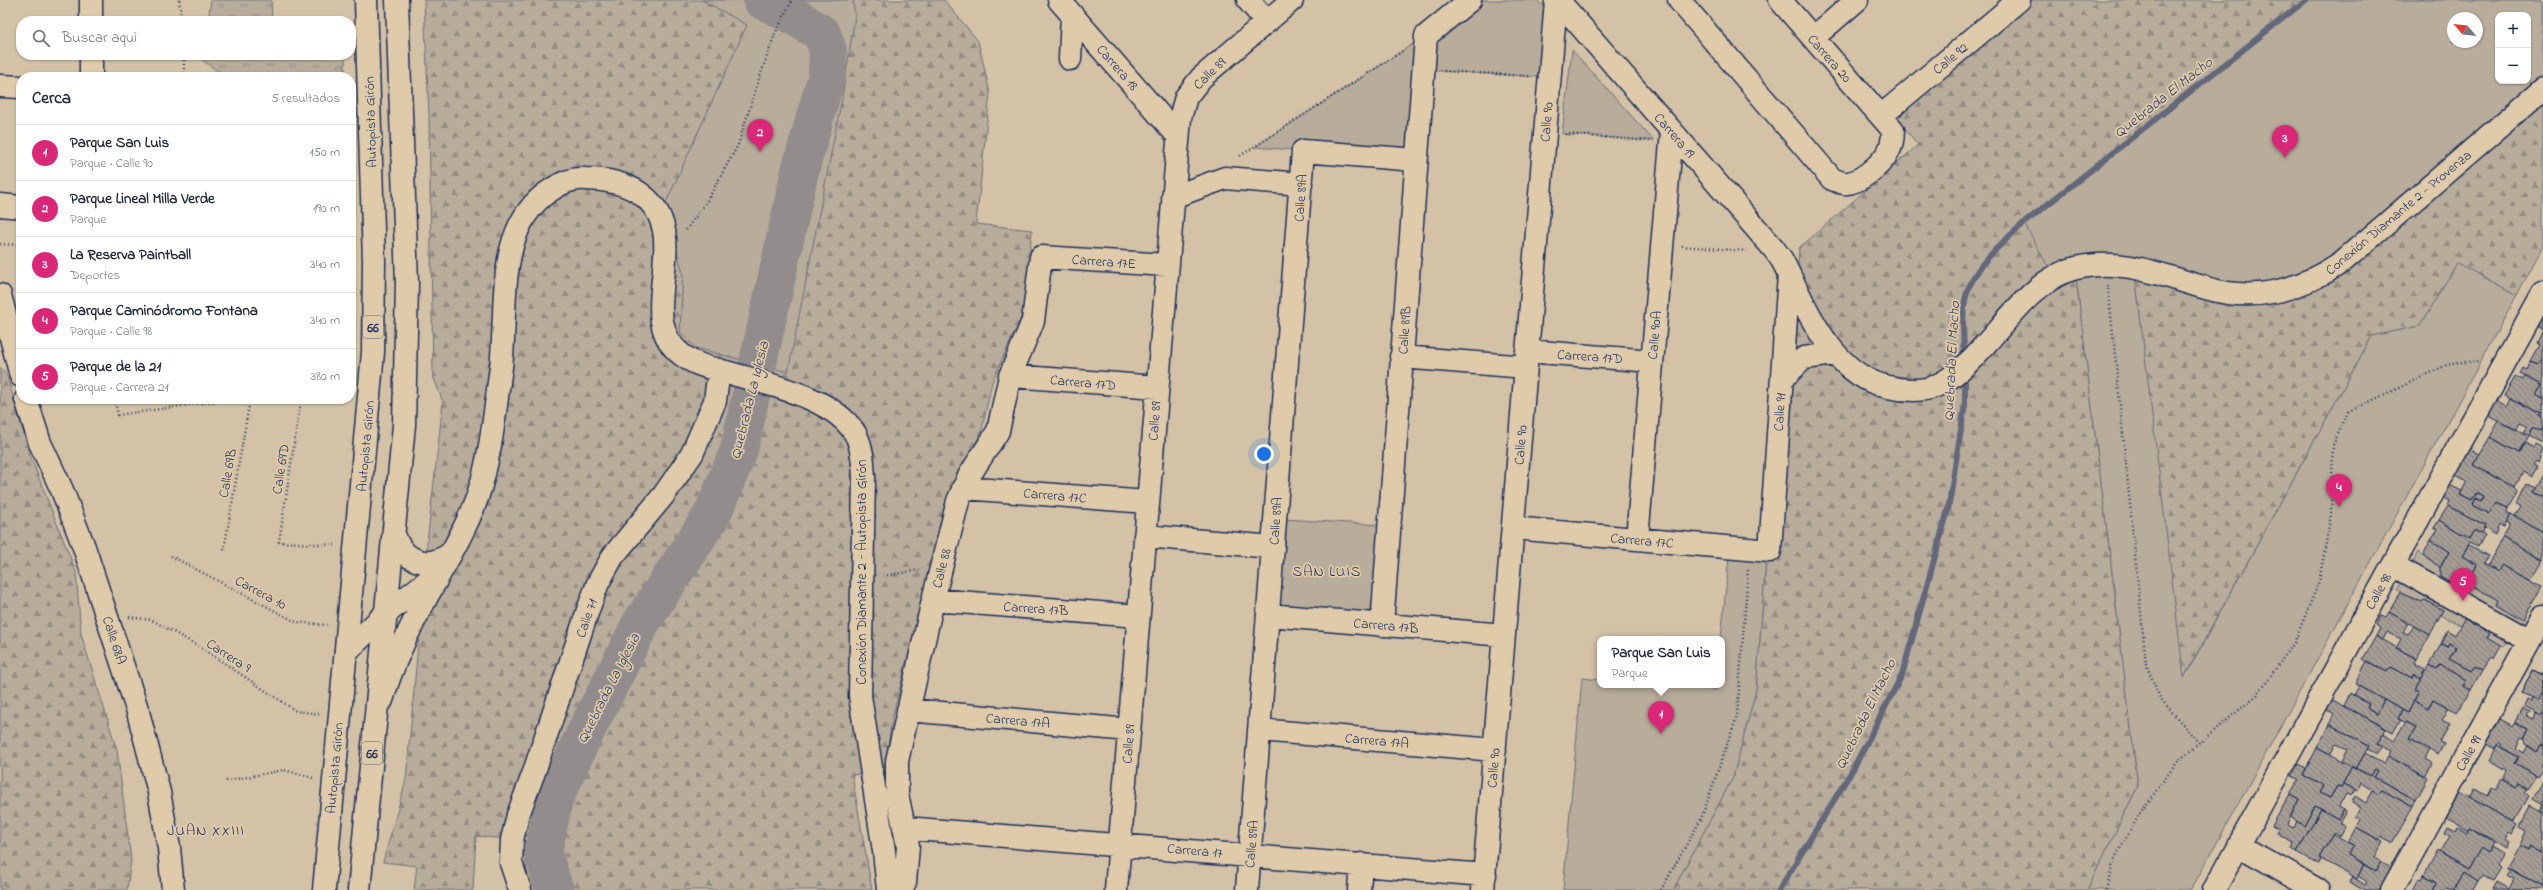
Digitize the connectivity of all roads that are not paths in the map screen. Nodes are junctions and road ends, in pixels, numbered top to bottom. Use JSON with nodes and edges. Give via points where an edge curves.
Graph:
{"nodes":[{"id":1,"x":91,"y":0,"type":"edge"},
{"id":2,"x":366,"y":0,"type":"edge"},
{"id":3,"x":397,"y":0,"type":"edge"},
{"id":4,"x":1248,"y":0,"type":"edge"},
{"id":5,"x":1292,"y":0,"type":"edge"},
{"id":6,"x":1470,"y":0,"type":"edge"},
{"id":7,"x":1557,"y":0,"type":"edge"},
{"id":8,"x":1679,"y":0,"type":"edge"},
{"id":9,"x":1780,"y":0,"type":"edge"},
{"id":10,"x":1857,"y":0,"type":"edge"},
{"id":11,"x":2019,"y":0,"type":"edge"},
{"id":12,"x":1066,"y":7,"type":"edge"},
{"id":13,"x":91,"y":16,"type":"edge"},
{"id":14,"x":1267,"y":22,"type":"junction"},
{"id":15,"x":1813,"y":38,"type":"junction"},
{"id":16,"x":1070,"y":59,"type":"dead end"},
{"id":17,"x":91,"y":60,"type":"edge"},
{"id":18,"x":91,"y":72,"type":"edge"},
{"id":19,"x":0,"y":86,"type":"edge"},
{"id":20,"x":16,"y":87,"type":"edge"},
{"id":21,"x":2543,"y":89,"type":"edge"},
{"id":22,"x":1881,"y":116,"type":"junction"},
{"id":23,"x":1178,"y":135,"type":"junction"},
{"id":24,"x":1671,"y":137,"type":"junction"},
{"id":25,"x":1416,"y":160,"type":"junction"},
{"id":26,"x":1301,"y":184,"type":"junction"},
{"id":27,"x":1172,"y":197,"type":"junction"},
{"id":28,"x":0,"y":205,"type":"edge"},
{"id":29,"x":16,"y":206,"type":"edge"},
{"id":30,"x":1041,"y":257,"type":"joint"},
{"id":31,"x":1167,"y":265,"type":"junction"},
{"id":32,"x":1789,"y":272,"type":"junction"},
{"id":33,"x":2543,"y":293,"type":"edge"},
{"id":34,"x":0,"y":295,"type":"edge"},
{"id":35,"x":1836,"y":354,"type":"junction"},
{"id":36,"x":16,"y":357,"type":"edge"},
{"id":37,"x":1402,"y":357,"type":"junction"},
{"id":38,"x":1527,"y":359,"type":"junction"},
{"id":39,"x":1652,"y":361,"type":"junction"},
{"id":40,"x":728,"y":373,"type":"junction"},
{"id":41,"x":1010,"y":376,"type":"junction"},
{"id":42,"x":1782,"y":378,"type":"junction"},
{"id":43,"x":1157,"y":388,"type":"junction"},
{"id":44,"x":28,"y":404,"type":"edge"},
{"id":45,"x":963,"y":488,"type":"junction"},
{"id":46,"x":1148,"y":502,"type":"junction"},
{"id":47,"x":1513,"y":528,"type":"junction"},
{"id":48,"x":394,"y":534,"type":"junction"},
{"id":49,"x":1145,"y":536,"type":"junction"},
{"id":50,"x":1637,"y":540,"type":"junction"},
{"id":51,"x":1273,"y":547,"type":"junction"},
{"id":52,"x":1760,"y":551,"type":"joint"},
{"id":53,"x":451,"y":553,"type":"junction"},
{"id":54,"x":2393,"y":565,"type":"junction"},
{"id":55,"x":933,"y":600,"type":"junction"},
{"id":56,"x":384,"y":615,"type":"junction"},
{"id":57,"x":1268,"y":615,"type":"junction"},
{"id":58,"x":1138,"y":616,"type":"junction"},
{"id":59,"x":2543,"y":616,"type":"edge"},
{"id":60,"x":1382,"y":624,"type":"junction"},
{"id":61,"x":1504,"y":635,"type":"junction"},
{"id":62,"x":2529,"y":641,"type":"junction"},
{"id":63,"x":346,"y":652,"type":"junction"},
{"id":64,"x":908,"y":710,"type":"junction"},
{"id":65,"x":375,"y":722,"type":"junction"},
{"id":66,"x":1129,"y":730,"type":"junction"},
{"id":67,"x":1259,"y":730,"type":"junction"},
{"id":68,"x":1495,"y":750,"type":"junction"},
{"id":69,"x":905,"y":828,"type":"junction"},
{"id":70,"x":1120,"y":844,"type":"junction"},
{"id":71,"x":2238,"y":845,"type":"junction"},
{"id":72,"x":1250,"y":855,"type":"junction"},
{"id":73,"x":1361,"y":864,"type":"junction"},
{"id":74,"x":1484,"y":882,"type":"edge"},
{"id":75,"x":173,"y":890,"type":"edge"},
{"id":76,"x":324,"y":890,"type":"edge"},
{"id":77,"x":359,"y":890,"type":"edge"},
{"id":78,"x":520,"y":890,"type":"edge"},
{"id":79,"x":888,"y":890,"type":"edge"},
{"id":80,"x":901,"y":890,"type":"edge"},
{"id":81,"x":1116,"y":890,"type":"edge"},
{"id":82,"x":1247,"y":890,"type":"edge"},
{"id":83,"x":1359,"y":890,"type":"edge"},
{"id":84,"x":2214,"y":890,"type":"edge"},
{"id":85,"x":2318,"y":890,"type":"edge"},
{"id":86,"x":2392,"y":890,"type":"edge"}],
"edges":[{"from":1,"to":13,"type":"main road"},
{"from":2,"to":63,"type":"main road","name":"Autopista Girón","number":"66","via":[[374,262],[373,352]]},
{"from":3,"to":48,"type":"main road","number":"66","via":[[407,283],[404,425]]},
{"from":4,"to":14,"type":"main road"},
{"from":5,"to":14,"type":"main road","name":"Calle 89"},
{"from":6,"to":25,"type":"main road","name":"Calle 89B","via":[[1426,36]]},
{"from":7,"to":24,"type":"main road","name":"Carrera 19"},
{"from":7,"to":38,"type":"main road","name":"Calle 90"},
{"from":8,"to":22,"type":"main road","name":"Carrera 20","via":[[1832,178],[1844,183],[1852,182],[1870,172],[1887,155],[1893,140],[1892,130]]},
{"from":9,"to":15,"type":"main road","name":"Carrera 20"},
{"from":10,"to":15,"type":"main road"},
{"from":11,"to":22,"type":"main road","name":"Calle 92"},
{"from":12,"to":16,"type":"main road"},
{"from":12,"to":23,"type":"main road","name":"Carrera 18"},
{"from":14,"to":23,"type":"main road","name":"Calle 89","via":[[1192,88],[1182,107]]},
{"from":15,"to":22,"type":"main road","name":"Carrera 20"},
{"from":17,"to":18,"type":"main road"},
{"from":19,"to":20,"type":"main road"},
{"from":21,"to":35,"type":"main road","name":"Conexión Diamante 2 - Provenza","via":[[2342,262],[2320,277],[2297,286],[2275,292],[2229,294],[2149,270],[2106,265],[2075,268],[2054,277],[2033,292],[1976,353],[1935,386],[1915,389],[1887,387],[1860,374]]},
{"from":23,"to":27,"type":"main road","name":"Calle 89"},
{"from":24,"to":32,"type":"main road","name":"Carrera 19","via":[[1777,253]]},
{"from":24,"to":39,"type":"main road","name":"Calle 90A"},
{"from":25,"to":26,"type":"main road","name":"Calle 89A","via":[[1303,151]]},
{"from":25,"to":37,"type":"main road","name":"Calle 89B"},
{"from":26,"to":27,"type":"main road","via":[[1225,178]]},
{"from":26,"to":51,"type":"main road","name":"Calle 89A"},
{"from":27,"to":31,"type":"main road","name":"Calle 89"},
{"from":28,"to":29,"type":"main road"},
{"from":30,"to":31,"type":"main road","name":"Carrera 17E"},
{"from":30,"to":41,"type":"main road","name":"Calle 88","via":[[1033,321]]},
{"from":31,"to":43,"type":"main road","name":"Calle 89"},
{"from":32,"to":35,"type":"main road","name":"Conexión Diamante 2 - Provenza","via":[[1820,335]]},
{"from":32,"to":42,"type":"main road","name":"Calle 91"},
{"from":33,"to":54,"type":"main road","name":"Calle 98"},
{"from":34,"to":36,"type":"main road"},
{"from":35,"to":42,"type":"main road","via":[[1804,358]]},
{"from":37,"to":38,"type":"main road","name":"Carrera 17D"},
{"from":37,"to":60,"type":"main road","name":"Calle 89B"},
{"from":38,"to":39,"type":"main road","name":"Carrera 17D"},
{"from":38,"to":47,"type":"main road","name":"Calle 90"},
{"from":39,"to":50,"type":"main road","name":"Calle 90A"},
{"from":40,"to":53,"type":"main road","name":"Conexión Diamante 2 - Autopista Girón","via":[[686,358],[668,341],[662,327],[661,312],[666,258],[665,232],[654,207],[641,193],[601,179],[578,178],[560,184],[544,194],[526,212],[516,231],[510,256],[501,365],[486,464],[474,505]]},
{"from":40,"to":78,"type":"main road","name":"Calle 71","via":[[692,454],[655,506],[613,556],[598,584],[516,822],[511,863]]},
{"from":40,"to":79,"type":"main road","name":"Conexión Diamante 2 - Autopista Girón","via":[[773,386],[835,411],[848,423],[857,437],[863,455],[860,696]]},
{"from":41,"to":43,"type":"main road","name":"Carrera 17D"},
{"from":41,"to":45,"type":"main road","name":"Calle 88","via":[[998,431]]},
{"from":42,"to":52,"type":"main road","name":"Calle 91"},
{"from":43,"to":46,"type":"main road","name":"Calle 89"},
{"from":44,"to":75,"type":"main road","name":"Calle 68A","via":[[40,443],[62,490],[107,614],[159,792]]},
{"from":45,"to":46,"type":"main road","name":"Carrera 17C"},
{"from":45,"to":55,"type":"main road","name":"Calle 88"},
{"from":46,"to":49,"type":"main road","name":"Calle 89"},
{"from":47,"to":50,"type":"main road","name":"Carrera 17C"},
{"from":47,"to":61,"type":"main road","name":"Calle 90"},
{"from":48,"to":53,"type":"main road","via":[[401,550],[416,561],[434,562]]},
{"from":48,"to":56,"type":"main road","number":"66"},
{"from":49,"to":51,"type":"main road"},
{"from":49,"to":58,"type":"main road","name":"Calle 89"},
{"from":50,"to":52,"type":"main road","name":"Carrera 17C"},
{"from":51,"to":57,"type":"main road","name":"Calle 89A"},
{"from":53,"to":56,"type":"main road","name":"Conexión Diamante 2 - Autopista Girón","via":[[424,586]]},
{"from":53,"to":65,"type":"main road","name":"Conexión Diamante 2 - Autopista Girón","via":[[404,641]]},
{"from":54,"to":62,"type":"main road"},
{"from":54,"to":71,"type":"main road","name":"Calle 98"},
{"from":55,"to":58,"type":"main road","name":"Carrera 17B"},
{"from":55,"to":64,"type":"main road","name":"Calle 88"},
{"from":56,"to":63,"type":"main road","name":"Conexión Diamante 2 - Autopista Girón"},
{"from":56,"to":65,"type":"main road","number":"66"},
{"from":57,"to":60,"type":"main road","name":"Carrera 17B"},
{"from":57,"to":67,"type":"main road","name":"Calle 89A"},
{"from":58,"to":66,"type":"main road","name":"Calle 89"},
{"from":59,"to":62,"type":"main road","name":"Calle 99"},
{"from":60,"to":61,"type":"main road","name":"Carrera 17B"},
{"from":61,"to":68,"type":"main road","name":"Calle 90"},
{"from":62,"to":86,"type":"main road","name":"Calle 99"},
{"from":63,"to":76,"type":"main road","name":"Autopista Girón","number":"66"},
{"from":64,"to":66,"type":"main road","name":"Carrera 17A"},
{"from":64,"to":69,"type":"main road","name":"Calle 88","via":[[896,777]]},
{"from":65,"to":77,"type":"main road","number":"66"},
{"from":66,"to":70,"type":"main road","name":"Calle 89"},
{"from":67,"to":68,"type":"main road","name":"Carrera 17A"},
{"from":67,"to":72,"type":"main road","name":"Calle 89A"},
{"from":68,"to":74,"type":"main road","name":"Calle 90"},
{"from":69,"to":70,"type":"main road","name":"Carrera 17"},
{"from":69,"to":80,"type":"main road","name":"Calle 88","via":[[907,866]]},
{"from":70,"to":72,"type":"main road","name":"Carrera 17"},
{"from":70,"to":81,"type":"main road","name":"Calle 89"},
{"from":71,"to":84,"type":"main road","name":"Calle 98"},
{"from":71,"to":85,"type":"main road"},
{"from":72,"to":73,"type":"main road","name":"Carrera 17"},
{"from":72,"to":82,"type":"main road","name":"Calle 89A"},
{"from":73,"to":74,"type":"main road","name":"Carrera 17"},
{"from":73,"to":83,"type":"main road"}]}
